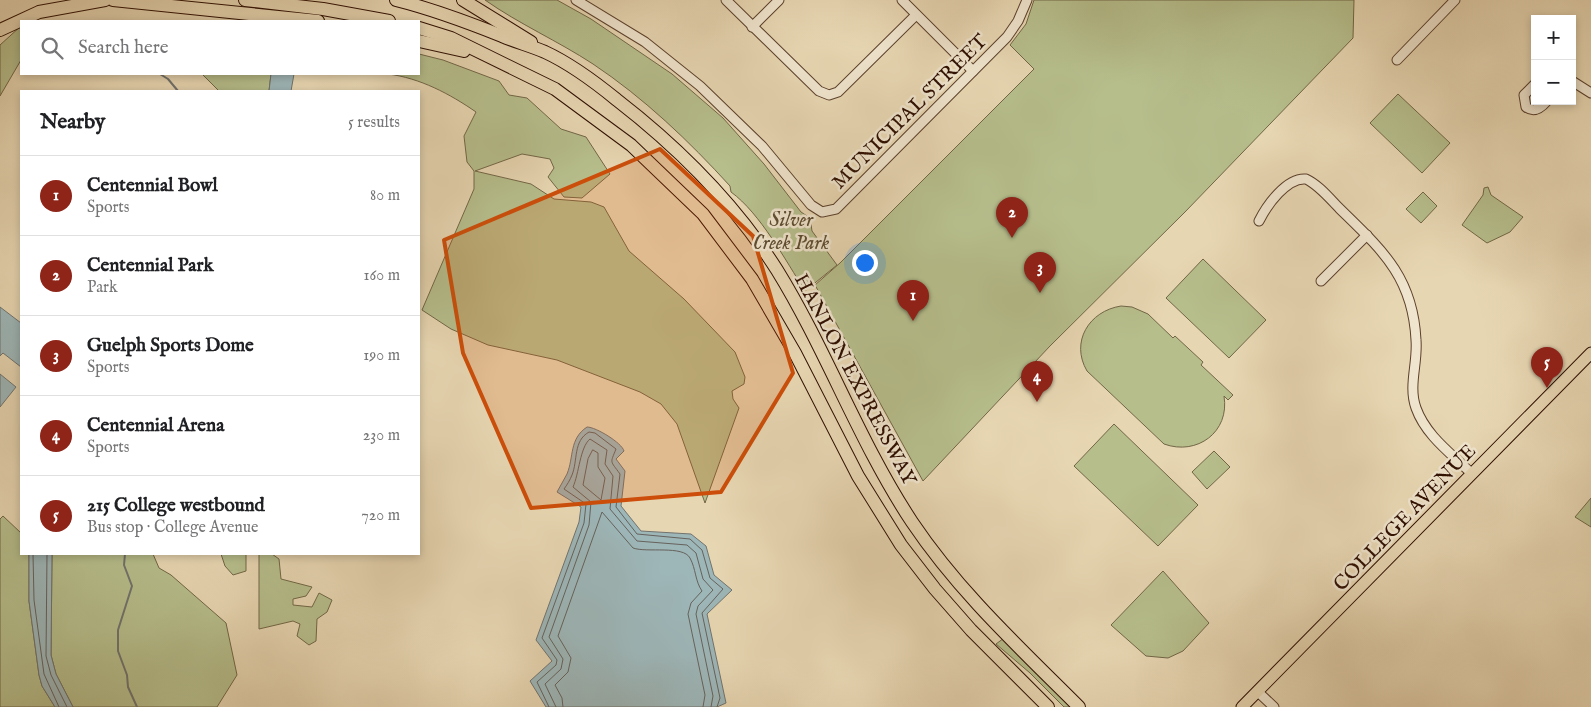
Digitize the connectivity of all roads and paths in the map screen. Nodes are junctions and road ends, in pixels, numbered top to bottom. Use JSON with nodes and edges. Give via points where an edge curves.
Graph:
{"nodes":[{"id":1,"x":105,"y":0,"type":"edge"},
{"id":2,"x":113,"y":0,"type":"edge"},
{"id":3,"x":245,"y":0,"type":"edge"},
{"id":4,"x":396,"y":0,"type":"edge"},
{"id":5,"x":463,"y":0,"type":"edge"},
{"id":6,"x":576,"y":0,"type":"edge"},
{"id":7,"x":726,"y":0,"type":"edge"},
{"id":8,"x":779,"y":0,"type":"edge"},
{"id":9,"x":902,"y":0,"type":"edge"},
{"id":10,"x":1026,"y":0,"type":"edge"},
{"id":11,"x":1455,"y":0,"type":"edge"},
{"id":12,"x":916,"y":15,"type":"junction"},
{"id":13,"x":22,"y":20,"type":"edge"},
{"id":14,"x":308,"y":20,"type":"edge"},
{"id":15,"x":384,"y":20,"type":"edge"},
{"id":16,"x":20,"y":21,"type":"edge"},
{"id":17,"x":752,"y":27,"type":"junction"},
{"id":18,"x":420,"y":28,"type":"edge"},
{"id":19,"x":0,"y":30,"type":"edge"},
{"id":20,"x":420,"y":40,"type":"edge"},
{"id":21,"x":546,"y":52,"type":"junction"},
{"id":22,"x":484,"y":55,"type":"junction"},
{"id":23,"x":1397,"y":60,"type":"dead end"},
{"id":24,"x":973,"y":71,"type":"junction"},
{"id":25,"x":1576,"y":84,"type":"edge"},
{"id":26,"x":1531,"y":87,"type":"edge"},
{"id":27,"x":1591,"y":94,"type":"edge"},
{"id":28,"x":1542,"y":105,"type":"edge"},
{"id":29,"x":1259,"y":220,"type":"dead end"},
{"id":30,"x":1366,"y":235,"type":"junction"},
{"id":31,"x":1321,"y":281,"type":"dead end"},
{"id":32,"x":1591,"y":353,"type":"edge"},
{"id":33,"x":1472,"y":474,"type":"junction"},
{"id":34,"x":1258,"y":692,"type":"junction"},
{"id":35,"x":1048,"y":707,"type":"edge"},
{"id":36,"x":1079,"y":707,"type":"edge"},
{"id":37,"x":1242,"y":707,"type":"edge"},
{"id":38,"x":1274,"y":707,"type":"edge"}],
"edges":[{"from":1,"to":13,"type":"highway","via":[[39,12]]},
{"from":2,"to":14,"type":"highway"},
{"from":3,"to":15,"type":"highway"},
{"from":4,"to":21,"type":"highway","name":"HANLON EXPRESSWAY","via":[[441,12]]},
{"from":5,"to":21,"type":"highway"},
{"from":6,"to":24,"type":"street","name":"MUNICIPAL STREET","via":[[645,42],[700,86],[762,146],[810,204],[822,212],[836,209]]},
{"from":7,"to":17,"type":"street"},
{"from":8,"to":17,"type":"street"},
{"from":9,"to":12,"type":"street"},
{"from":10,"to":24,"type":"street","name":"MUNICIPAL STREET","via":[[1007,38]]},
{"from":11,"to":23,"type":"street"},
{"from":12,"to":17,"type":"street","via":[[838,92],[829,95],[819,91]]},
{"from":12,"to":24,"type":"street"},
{"from":16,"to":19,"type":"highway"},
{"from":18,"to":22,"type":"highway","name":"HANLON EXPRESSWAY","via":[[451,38]]},
{"from":20,"to":22,"type":"highway"},
{"from":21,"to":36,"type":"highway","name":"HANLON EXPRESSWAY","via":[[589,78],[627,107],[688,161],[733,210],[777,271],[910,519],[972,599]]},
{"from":22,"to":35,"type":"highway","name":"HANLON EXPRESSWAY","via":[[555,89],[631,145],[703,214],[762,294],[858,476],[896,537],[935,590]]},
{"from":25,"to":27,"type":"street"},
{"from":26,"to":28,"type":"street","via":[[1525,92],[1525,105],[1536,110]]},
{"from":29,"to":30,"type":"street","via":[[1264,210],[1295,180],[1306,179]]},
{"from":30,"to":31,"type":"street"},
{"from":30,"to":33,"type":"street","via":[[1392,263],[1409,303],[1416,341],[1413,391],[1418,414],[1435,439]]},
{"from":32,"to":33,"type":"main road","name":"COLLEGE AVENUE"},
{"from":33,"to":34,"type":"main road","name":"COLLEGE AVENUE"},
{"from":34,"to":37,"type":"main road","name":"COLLEGE AVENUE"},
{"from":34,"to":38,"type":"street"}]}
